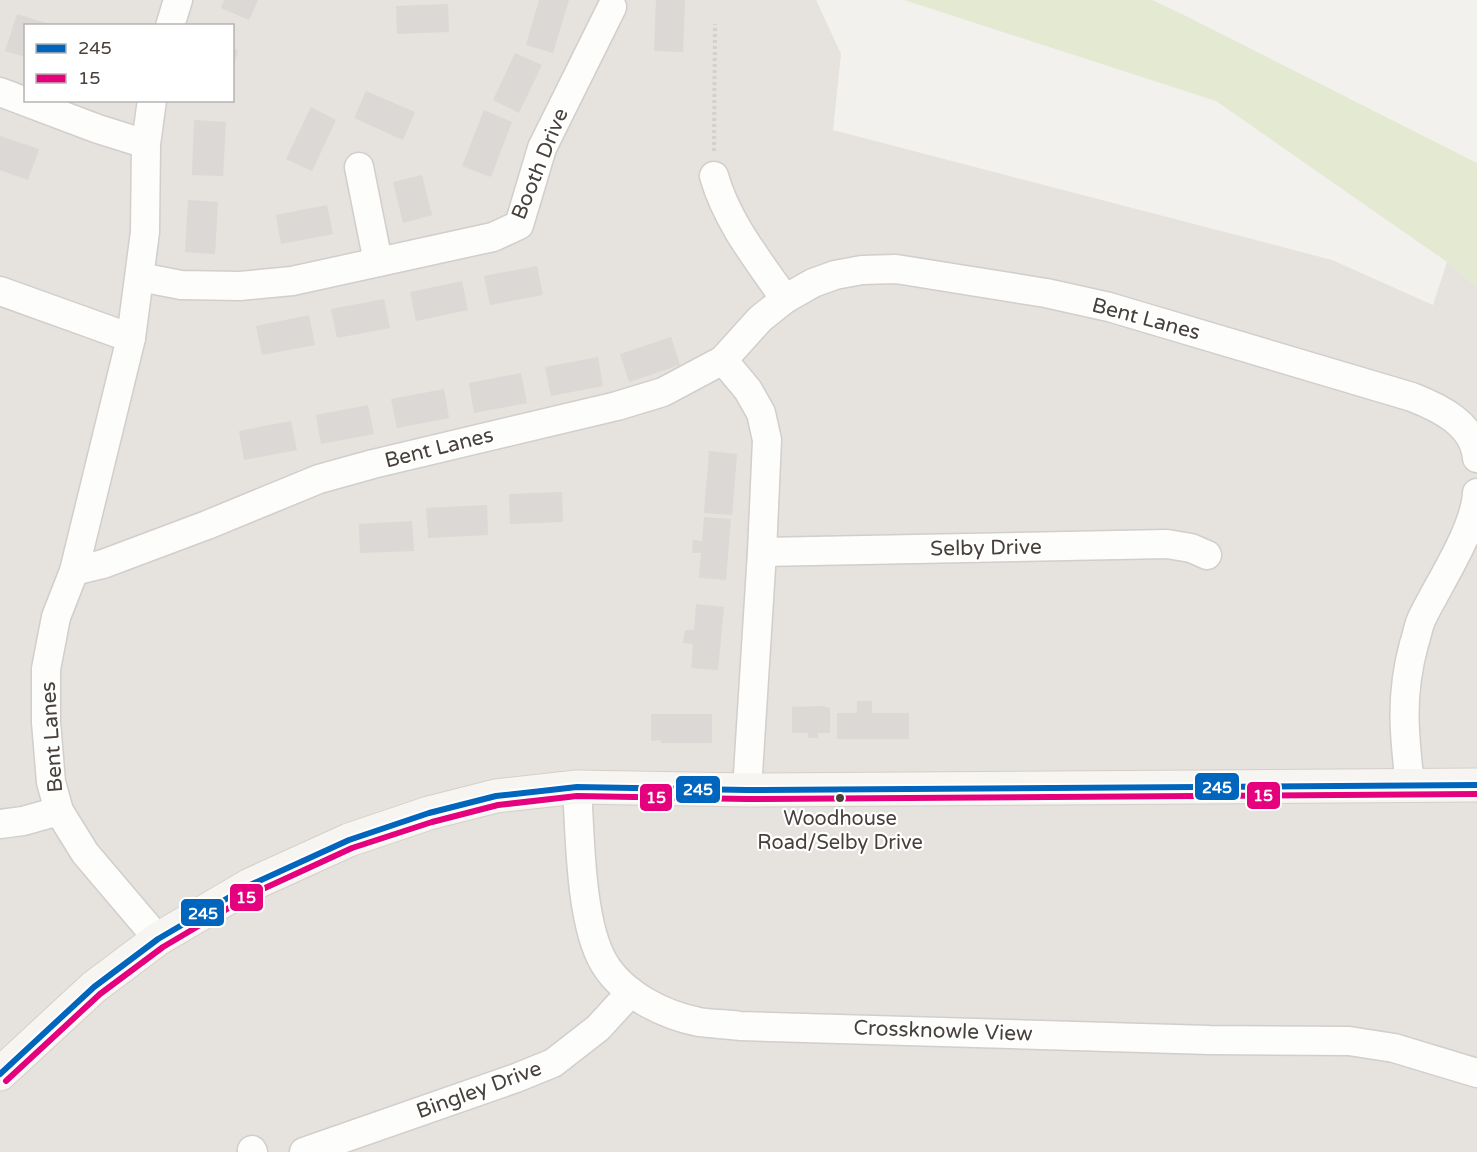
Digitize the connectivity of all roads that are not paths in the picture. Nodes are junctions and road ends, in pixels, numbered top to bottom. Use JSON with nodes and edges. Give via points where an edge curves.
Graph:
{"nodes":[{"id":1,"x":178,"y":0,"type":"edge"},
{"id":2,"x":612,"y":7,"type":"dead end"},
{"id":3,"x":171,"y":24,"type":"edge"},
{"id":4,"x":0,"y":92,"type":"edge"},
{"id":5,"x":24,"y":101,"type":"edge"},
{"id":6,"x":26,"y":102,"type":"edge"},
{"id":7,"x":152,"y":102,"type":"edge"},
{"id":8,"x":146,"y":144,"type":"junction"},
{"id":9,"x":359,"y":167,"type":"dead end"},
{"id":10,"x":714,"y":176,"type":"road end"},
{"id":11,"x":378,"y":262,"type":"junction"},
{"id":12,"x":140,"y":277,"type":"junction"},
{"id":13,"x":0,"y":291,"type":"edge"},
{"id":14,"x":785,"y":299,"type":"junction"},
{"id":15,"x":131,"y":338,"type":"junction"},
{"id":16,"x":723,"y":360,"type":"junction"},
{"id":17,"x":1477,"y":458,"type":"edge"},
{"id":18,"x":1477,"y":492,"type":"edge"},
{"id":19,"x":762,"y":552,"type":"junction"},
{"id":20,"x":1207,"y":555,"type":"dead end"},
{"id":21,"x":74,"y":571,"type":"junction"},
{"id":22,"x":1410,"y":785,"type":"junction"},
{"id":23,"x":1477,"y":785,"type":"edge"},
{"id":24,"x":577,"y":787,"type":"junction"},
{"id":25,"x":747,"y":790,"type":"junction"},
{"id":26,"x":59,"y":811,"type":"junction"},
{"id":27,"x":0,"y":824,"type":"edge"},
{"id":28,"x":158,"y":939,"type":"junction"},
{"id":29,"x":631,"y":992,"type":"junction"},
{"id":30,"x":1477,"y":1073,"type":"edge"},
{"id":31,"x":0,"y":1074,"type":"edge"},
{"id":32,"x":304,"y":1152,"type":"edge"}],
"edges":[{"from":1,"to":3,"type":"street"},
{"from":2,"to":11,"type":"street","name":"Booth Drive","via":[[542,148],[519,225],[493,237]]},
{"from":4,"to":5,"type":"street"},
{"from":6,"to":8,"type":"street"},
{"from":7,"to":8,"type":"street","name":"Bent Lanes"},
{"from":8,"to":12,"type":"street","name":"Bent Lanes"},
{"from":9,"to":11,"type":"street"},
{"from":10,"to":14,"type":"street","via":[[723,204]]},
{"from":11,"to":12,"type":"street","name":"Booth Drive","via":[[292,281],[240,286],[181,285]]},
{"from":12,"to":15,"type":"street","name":"Bent Lanes"},
{"from":13,"to":15,"type":"street"},
{"from":14,"to":16,"type":"street","name":"Bent Lanes","via":[[760,319]]},
{"from":14,"to":17,"type":"street","name":"Bent Lanes","via":[[835,275],[896,269],[1088,302],[1440,408],[1461,424]]},
{"from":15,"to":21,"type":"street","name":"Bent Lanes"},
{"from":16,"to":19,"type":"street","via":[[761,413],[767,440]]},
{"from":16,"to":21,"type":"street","name":"Bent Lanes","via":[[663,392],[319,479],[207,525]]},
{"from":18,"to":22,"type":"street","via":[[1470,526],[1421,621],[1411,657],[1404,693],[1403,730]]},
{"from":19,"to":20,"type":"street","name":"Selby Drive","via":[[1167,544]]},
{"from":19,"to":25,"type":"street"},
{"from":21,"to":26,"type":"street","name":"Bent Lanes","via":[[56,617],[46,669],[51,782]]},
{"from":22,"to":23,"type":"street"},
{"from":22,"to":25,"type":"street"},
{"from":24,"to":25,"type":"street"},
{"from":24,"to":28,"type":"street","via":[[496,796],[349,840],[250,885]]},
{"from":24,"to":29,"type":"street","name":"Crossknowle View","via":[[591,929],[604,963]]},
{"from":26,"to":27,"type":"street","name":"Bent Lanes"},
{"from":26,"to":28,"type":"street","via":[[85,853]]},
{"from":28,"to":31,"type":"street","via":[[94,987]]},
{"from":29,"to":30,"type":"street","name":"Crossknowle View","via":[[672,1014],[698,1022],[1197,1040],[1349,1041],[1394,1048]]},
{"from":29,"to":32,"type":"street","name":"Bingley Drive","via":[[598,1028],[553,1063]]}]}
